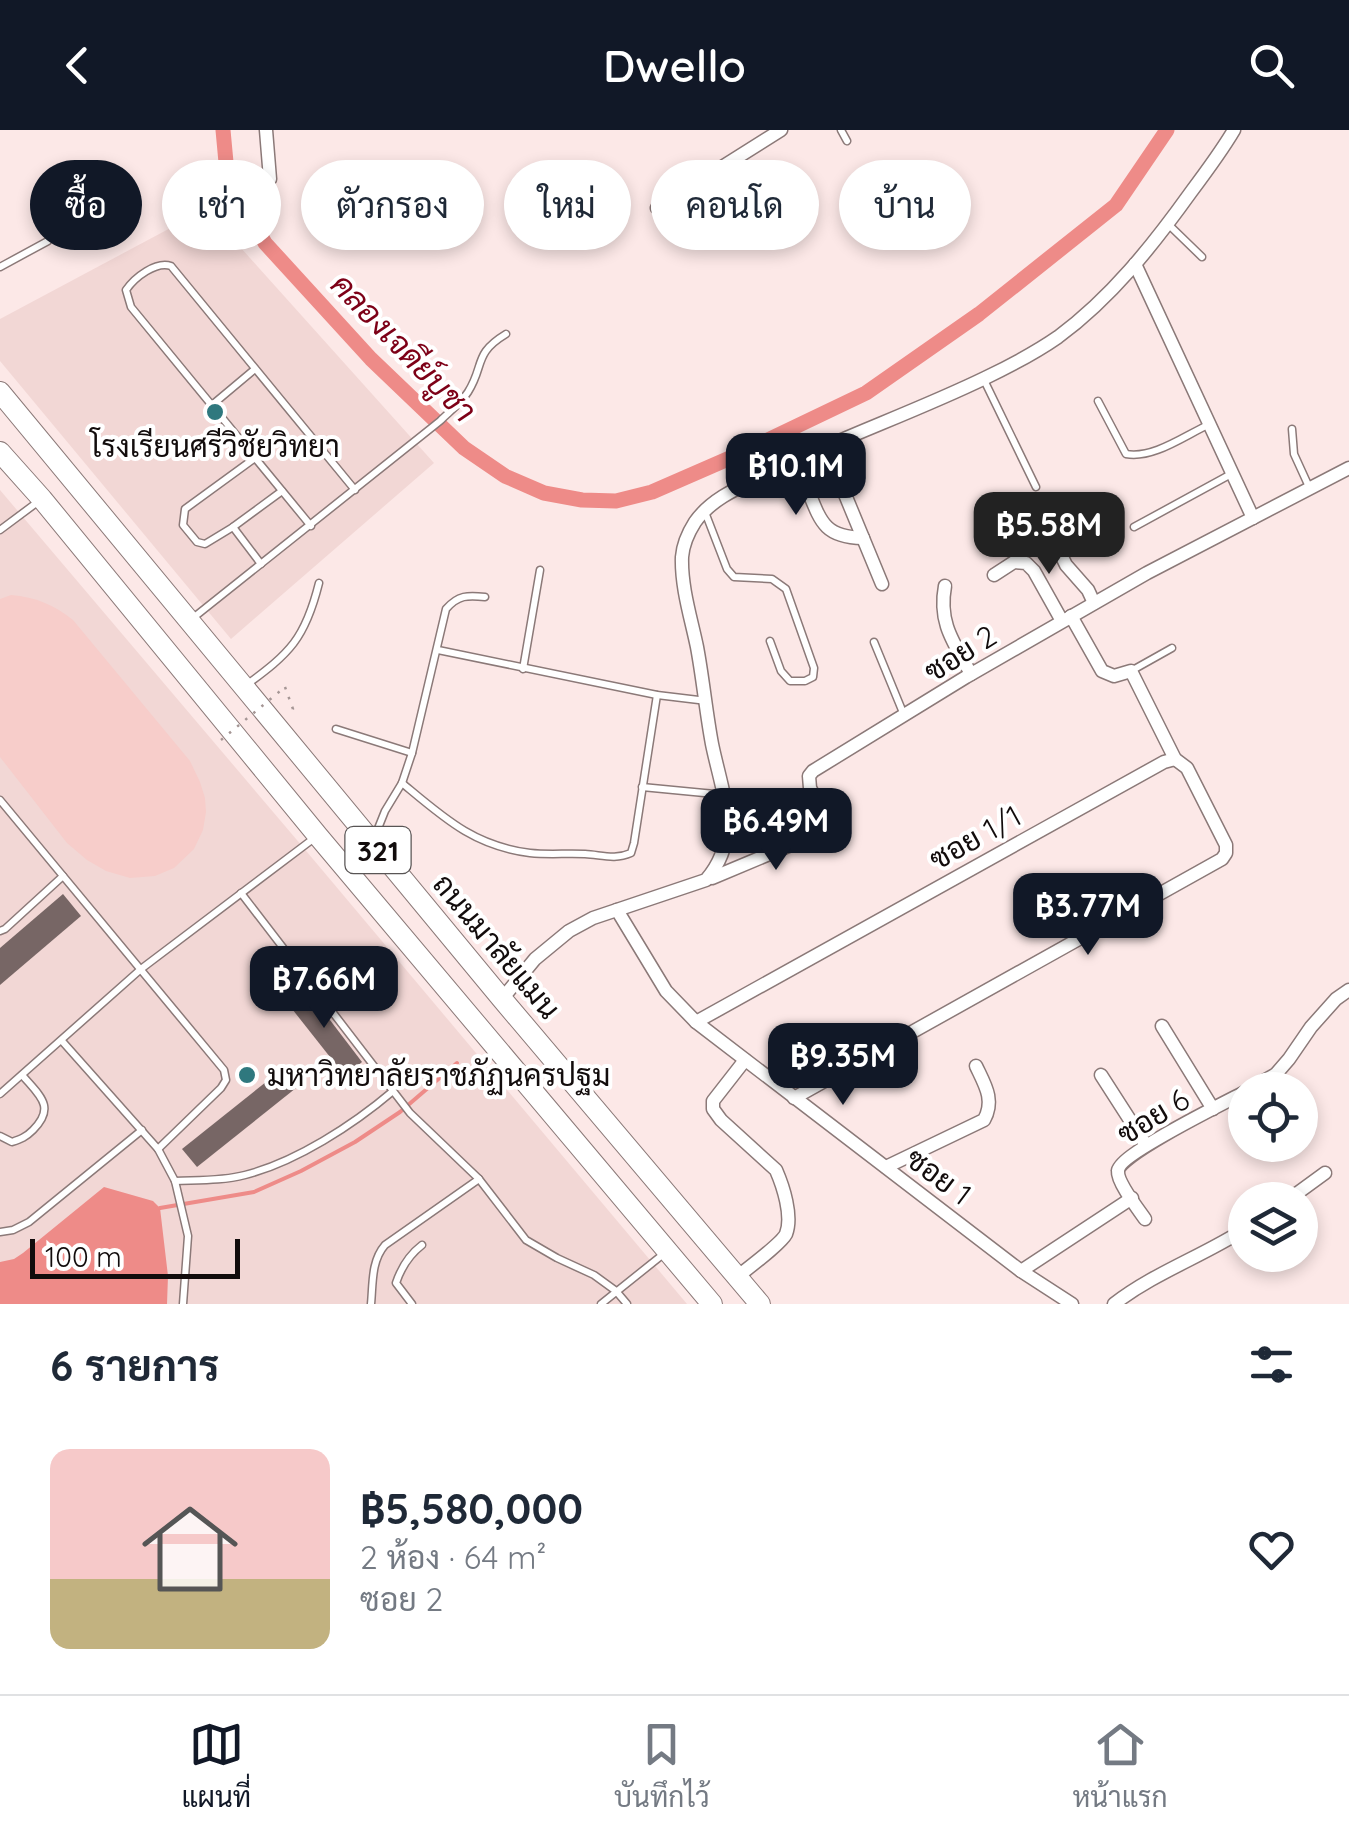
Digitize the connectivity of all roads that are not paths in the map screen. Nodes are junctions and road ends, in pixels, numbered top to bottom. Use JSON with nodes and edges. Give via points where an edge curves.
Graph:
{"nodes":[{"id":1,"x":780,"y":130,"type":"edge"},
{"id":2,"x":841,"y":130,"type":"edge"},
{"id":3,"x":1234,"y":130,"type":"edge"},
{"id":4,"x":270,"y":132,"type":"edge"},
{"id":5,"x":847,"y":141,"type":"dead end"},
{"id":6,"x":270,"y":160,"type":"edge"},
{"id":7,"x":733,"y":160,"type":"edge"},
{"id":8,"x":1168,"y":224,"type":"junction"},
{"id":9,"x":31,"y":250,"type":"edge"},
{"id":10,"x":1202,"y":257,"type":"dead end"},
{"id":11,"x":1135,"y":264,"type":"junction"},
{"id":12,"x":0,"y":266,"type":"edge"},
{"id":13,"x":506,"y":334,"type":"dead end"},
{"id":14,"x":255,"y":368,"type":"junction"},
{"id":15,"x":983,"y":379,"type":"junction"},
{"id":16,"x":0,"y":392,"type":"edge"},
{"id":17,"x":1098,"y":401,"type":"dead end"},
{"id":18,"x":212,"y":405,"type":"junction"},
{"id":19,"x":1211,"y":424,"type":"junction"},
{"id":20,"x":1292,"y":429,"type":"dead end"},
{"id":21,"x":826,"y":450,"type":"junction"},
{"id":22,"x":0,"y":452,"type":"edge"},
{"id":23,"x":255,"y":458,"type":"junction"},
{"id":24,"x":1349,"y":468,"type":"edge"},
{"id":25,"x":778,"y":469,"type":"junction"},
{"id":26,"x":1233,"y":473,"type":"junction"},
{"id":27,"x":1036,"y":487,"type":"dead end"},
{"id":28,"x":1310,"y":489,"type":"junction"},
{"id":29,"x":355,"y":490,"type":"junction"},
{"id":30,"x":808,"y":490,"type":"junction"},
{"id":31,"x":282,"y":491,"type":"junction"},
{"id":32,"x":42,"y":498,"type":"junction"},
{"id":33,"x":705,"y":511,"type":"junction"},
{"id":34,"x":1253,"y":518,"type":"junction"},
{"id":35,"x":311,"y":526,"type":"junction"},
{"id":36,"x":233,"y":527,"type":"junction"},
{"id":37,"x":1134,"y":527,"type":"dead end"},
{"id":38,"x":1048,"y":528,"type":"dead end"},
{"id":39,"x":0,"y":530,"type":"edge"},
{"id":40,"x":863,"y":538,"type":"junction"},
{"id":41,"x":261,"y":564,"type":"junction"},
{"id":42,"x":540,"y":570,"type":"dead end"},
{"id":43,"x":994,"y":575,"type":"dead end"},
{"id":44,"x":319,"y":583,"type":"dead end"},
{"id":45,"x":882,"y":584,"type":"dead end"},
{"id":46,"x":946,"y":586,"type":"dead end"},
{"id":47,"x":485,"y":597,"type":"dead end"},
{"id":48,"x":1094,"y":603,"type":"junction"},
{"id":49,"x":1067,"y":619,"type":"junction"},
{"id":50,"x":190,"y":621,"type":"junction"},
{"id":51,"x":770,"y":641,"type":"dead end"},
{"id":52,"x":874,"y":642,"type":"dead end"},
{"id":53,"x":1172,"y":648,"type":"dead end"},
{"id":54,"x":438,"y":650,"type":"junction"},
{"id":55,"x":523,"y":669,"type":"junction"},
{"id":56,"x":1132,"y":672,"type":"junction"},
{"id":57,"x":971,"y":674,"type":"junction"},
{"id":58,"x":244,"y":687,"type":"junction"},
{"id":59,"x":657,"y":695,"type":"junction"},
{"id":60,"x":707,"y":701,"type":"junction"},
{"id":61,"x":904,"y":716,"type":"junction"},
{"id":62,"x":336,"y":730,"type":"dead end"},
{"id":63,"x":412,"y":753,"type":"junction"},
{"id":64,"x":1175,"y":759,"type":"junction"},
{"id":65,"x":402,"y":783,"type":"junction"},
{"id":66,"x":642,"y":787,"type":"junction"},
{"id":67,"x":725,"y":795,"type":"junction"},
{"id":68,"x":0,"y":800,"type":"edge"},
{"id":69,"x":318,"y":836,"type":"junction"},
{"id":70,"x":372,"y":842,"type":"junction"},
{"id":71,"x":63,"y":876,"type":"junction"},
{"id":72,"x":706,"y":880,"type":"junction"},
{"id":73,"x":241,"y":893,"type":"junction"},
{"id":74,"x":617,"y":910,"type":"junction"},
{"id":75,"x":0,"y":931,"type":"edge"},
{"id":76,"x":141,"y":970,"type":"junction"},
{"id":77,"x":1349,"y":990,"type":"edge"},
{"id":78,"x":502,"y":999,"type":"junction"},
{"id":79,"x":696,"y":1022,"type":"junction"},
{"id":80,"x":1162,"y":1026,"type":"dead end"},
{"id":81,"x":62,"y":1042,"type":"junction"},
{"id":82,"x":745,"y":1060,"type":"junction"},
{"id":83,"x":976,"y":1066,"type":"dead end"},
{"id":84,"x":1278,"y":1072,"type":"edge"},
{"id":85,"x":1101,"y":1074,"type":"dead end"},
{"id":86,"x":22,"y":1075,"type":"junction"},
{"id":87,"x":395,"y":1093,"type":"junction"},
{"id":88,"x":0,"y":1094,"type":"edge"},
{"id":89,"x":794,"y":1098,"type":"junction"},
{"id":90,"x":1228,"y":1101,"type":"edge"},
{"id":91,"x":1213,"y":1109,"type":"junction"},
{"id":92,"x":142,"y":1130,"type":"junction"},
{"id":93,"x":0,"y":1136,"type":"edge"},
{"id":94,"x":1146,"y":1145,"type":"junction"},
{"id":95,"x":158,"y":1149,"type":"junction"},
{"id":96,"x":886,"y":1167,"type":"junction"},
{"id":97,"x":1325,"y":1173,"type":"dead end"},
{"id":98,"x":480,"y":1179,"type":"junction"},
{"id":99,"x":1313,"y":1182,"type":"edge"},
{"id":100,"x":176,"y":1185,"type":"junction"},
{"id":101,"x":1132,"y":1198,"type":"junction"},
{"id":102,"x":1145,"y":1219,"type":"dead end"},
{"id":103,"x":0,"y":1232,"type":"edge"},
{"id":104,"x":1228,"y":1241,"type":"edge"},
{"id":105,"x":422,"y":1245,"type":"dead end"},
{"id":106,"x":666,"y":1251,"type":"junction"},
{"id":107,"x":1021,"y":1271,"type":"junction"},
{"id":108,"x":738,"y":1277,"type":"junction"},
{"id":109,"x":616,"y":1291,"type":"junction"},
{"id":110,"x":183,"y":1304,"type":"edge"},
{"id":111,"x":371,"y":1304,"type":"edge"},
{"id":112,"x":412,"y":1304,"type":"edge"},
{"id":113,"x":600,"y":1304,"type":"edge"},
{"id":114,"x":627,"y":1304,"type":"edge"},
{"id":115,"x":712,"y":1304,"type":"edge"},
{"id":116,"x":760,"y":1304,"type":"edge"},
{"id":117,"x":1072,"y":1304,"type":"edge"},
{"id":118,"x":1114,"y":1304,"type":"edge"}],
"edges":[{"from":1,"to":7,"type":"street"},
{"from":2,"to":5,"type":"lane"},
{"from":3,"to":8,"type":"street"},
{"from":4,"to":6,"type":"street"},
{"from":8,"to":10,"type":"lane"},
{"from":8,"to":11,"type":"street"},
{"from":9,"to":12,"type":"lane"},
{"from":11,"to":15,"type":"street","via":[[1058,337]]},
{"from":11,"to":19,"type":"street"},
{"from":13,"to":29,"type":"lane","via":[[482,352],[467,394],[440,422]]},
{"from":14,"to":18,"type":"lane"},
{"from":14,"to":18,"type":"lane","via":[[171,266],[158,264],[130,284],[131,307]]},
{"from":14,"to":29,"type":"lane"},
{"from":15,"to":21,"type":"street"},
{"from":15,"to":27,"type":"lane"},
{"from":16,"to":50,"type":"highway","name":"ถนนมาลัยแมน","number":"321"},
{"from":17,"to":19,"type":"lane","via":[[1126,454],[1148,453]]},
{"from":18,"to":23,"type":"lane"},
{"from":19,"to":26,"type":"street"},
{"from":20,"to":28,"type":"lane","via":[[1294,454]]},
{"from":21,"to":25,"type":"street"},
{"from":21,"to":30,"type":"street"},
{"from":21,"to":40,"type":"street"},
{"from":22,"to":32,"type":"highway","number":"321"},
{"from":23,"to":31,"type":"lane"},
{"from":23,"to":36,"type":"lane","via":[[182,515],[202,544]]},
{"from":24,"to":28,"type":"street","name":"ซอย 2"},
{"from":25,"to":30,"type":"street"},
{"from":25,"to":33,"type":"street"},
{"from":26,"to":34,"type":"street"},
{"from":26,"to":37,"type":"lane"},
{"from":28,"to":34,"type":"street","name":"ซอย 2"},
{"from":29,"to":35,"type":"lane"},
{"from":30,"to":40,"type":"street","via":[[830,530]]},
{"from":31,"to":35,"type":"lane"},
{"from":31,"to":36,"type":"lane"},
{"from":32,"to":39,"type":"lane"},
{"from":32,"to":69,"type":"highway","number":"321"},
{"from":33,"to":51,"type":"lane","via":[[734,577],[772,579],[786,589],[812,677],[790,681]]},
{"from":33,"to":60,"type":"street","via":[[686,536],[682,556]]},
{"from":34,"to":48,"type":"street","name":"ซอย 2"},
{"from":35,"to":41,"type":"lane"},
{"from":36,"to":41,"type":"lane"},
{"from":38,"to":48,"type":"street"},
{"from":40,"to":45,"type":"street"},
{"from":41,"to":50,"type":"lane"},
{"from":42,"to":55,"type":"lane"},
{"from":43,"to":49,"type":"street","via":[[1014,562],[1026,563]]},
{"from":44,"to":58,"type":"lane","via":[[306,627],[282,659]]},
{"from":46,"to":57,"type":"street","via":[[945,622]]},
{"from":47,"to":54,"type":"lane","via":[[453,600]]},
{"from":48,"to":49,"type":"street","name":"ซอย 2"},
{"from":49,"to":56,"type":"street","via":[[1102,671]]},
{"from":49,"to":57,"type":"street","name":"ซอย 2"},
{"from":50,"to":58,"type":"highway","name":"ถนนมาลัยแมน","number":"321"},
{"from":52,"to":61,"type":"lane"},
{"from":53,"to":56,"type":"lane"},
{"from":54,"to":55,"type":"lane"},
{"from":54,"to":63,"type":"lane"},
{"from":55,"to":59,"type":"lane"},
{"from":56,"to":64,"type":"street"},
{"from":57,"to":61,"type":"street","name":"ซอย 2"},
{"from":58,"to":70,"type":"highway","name":"ถนนมาลัยแมน","number":"321"},
{"from":59,"to":60,"type":"lane"},
{"from":59,"to":66,"type":"lane"},
{"from":60,"to":67,"type":"street"},
{"from":61,"to":72,"type":"street","name":"ซอย 2","via":[[809,776],[831,828]]},
{"from":62,"to":63,"type":"lane"},
{"from":63,"to":65,"type":"lane"},
{"from":64,"to":79,"type":"street","name":"ซอย 1/1"},
{"from":64,"to":89,"type":"street","via":[[1187,768],[1226,845],[1222,859]]},
{"from":65,"to":66,"type":"lane","via":[[491,845],[620,858],[631,853]]},
{"from":65,"to":70,"type":"lane"},
{"from":66,"to":67,"type":"lane"},
{"from":67,"to":72,"type":"street","via":[[726,846]]},
{"from":68,"to":71,"type":"lane"},
{"from":69,"to":73,"type":"lane"},
{"from":69,"to":106,"type":"highway","number":"321"},
{"from":70,"to":78,"type":"highway","name":"ถนนมาลัยแมน","number":"321"},
{"from":71,"to":75,"type":"lane"},
{"from":71,"to":76,"type":"lane"},
{"from":72,"to":74,"type":"street"},
{"from":73,"to":76,"type":"lane"},
{"from":73,"to":87,"type":"lane"},
{"from":74,"to":78,"type":"street","via":[[569,931]]},
{"from":74,"to":79,"type":"street","name":"ซอย 1","via":[[666,991]]},
{"from":76,"to":81,"type":"lane"},
{"from":76,"to":95,"type":"lane","via":[[226,1080]]},
{"from":77,"to":84,"type":"street","name":"ซอย 6","via":[[1311,1026]]},
{"from":78,"to":108,"type":"highway","name":"ถนนมาลัยแมน","number":"321"},
{"from":79,"to":82,"type":"street","name":"ซอย 1"},
{"from":80,"to":91,"type":"street"},
{"from":81,"to":86,"type":"lane"},
{"from":81,"to":92,"type":"lane"},
{"from":82,"to":89,"type":"street","name":"ซอย 1"},
{"from":82,"to":108,"type":"street","via":[[713,1109],[776,1170],[788,1221],[785,1236]]},
{"from":83,"to":96,"type":"street","via":[[990,1098],[984,1120]]},
{"from":85,"to":94,"type":"street"},
{"from":86,"to":88,"type":"lane"},
{"from":86,"to":93,"type":"lane","via":[[40,1096],[44,1119],[24,1139]]},
{"from":87,"to":98,"type":"lane"},
{"from":87,"to":100,"type":"lane","via":[[277,1163]]},
{"from":89,"to":96,"type":"street","name":"ซอย 1"},
{"from":90,"to":91,"type":"street","name":"ซอย 6"},
{"from":91,"to":94,"type":"street","name":"ซอย 6"},
{"from":92,"to":95,"type":"lane"},
{"from":92,"to":103,"type":"lane","via":[[29,1222]]},
{"from":94,"to":101,"type":"street","name":"ซอย 6","via":[[1117,1167]]},
{"from":95,"to":100,"type":"lane"},
{"from":96,"to":107,"type":"street","name":"ซอย 1"},
{"from":97,"to":99,"type":"street"},
{"from":98,"to":109,"type":"lane","via":[[526,1240]]},
{"from":98,"to":111,"type":"lane","via":[[378,1252]]},
{"from":100,"to":110,"type":"lane","via":[[188,1236]]},
{"from":101,"to":102,"type":"street","name":"ซอย 6"},
{"from":101,"to":107,"type":"street"},
{"from":104,"to":118,"type":"street"},
{"from":105,"to":112,"type":"lane","via":[[396,1283]]},
{"from":106,"to":109,"type":"lane"},
{"from":106,"to":115,"type":"highway","number":"321"},
{"from":107,"to":117,"type":"street","name":"ซอย 1"},
{"from":108,"to":116,"type":"highway","name":"ถนนมาลัยแมน","number":"321"},
{"from":109,"to":113,"type":"lane"},
{"from":109,"to":114,"type":"lane"}]}
